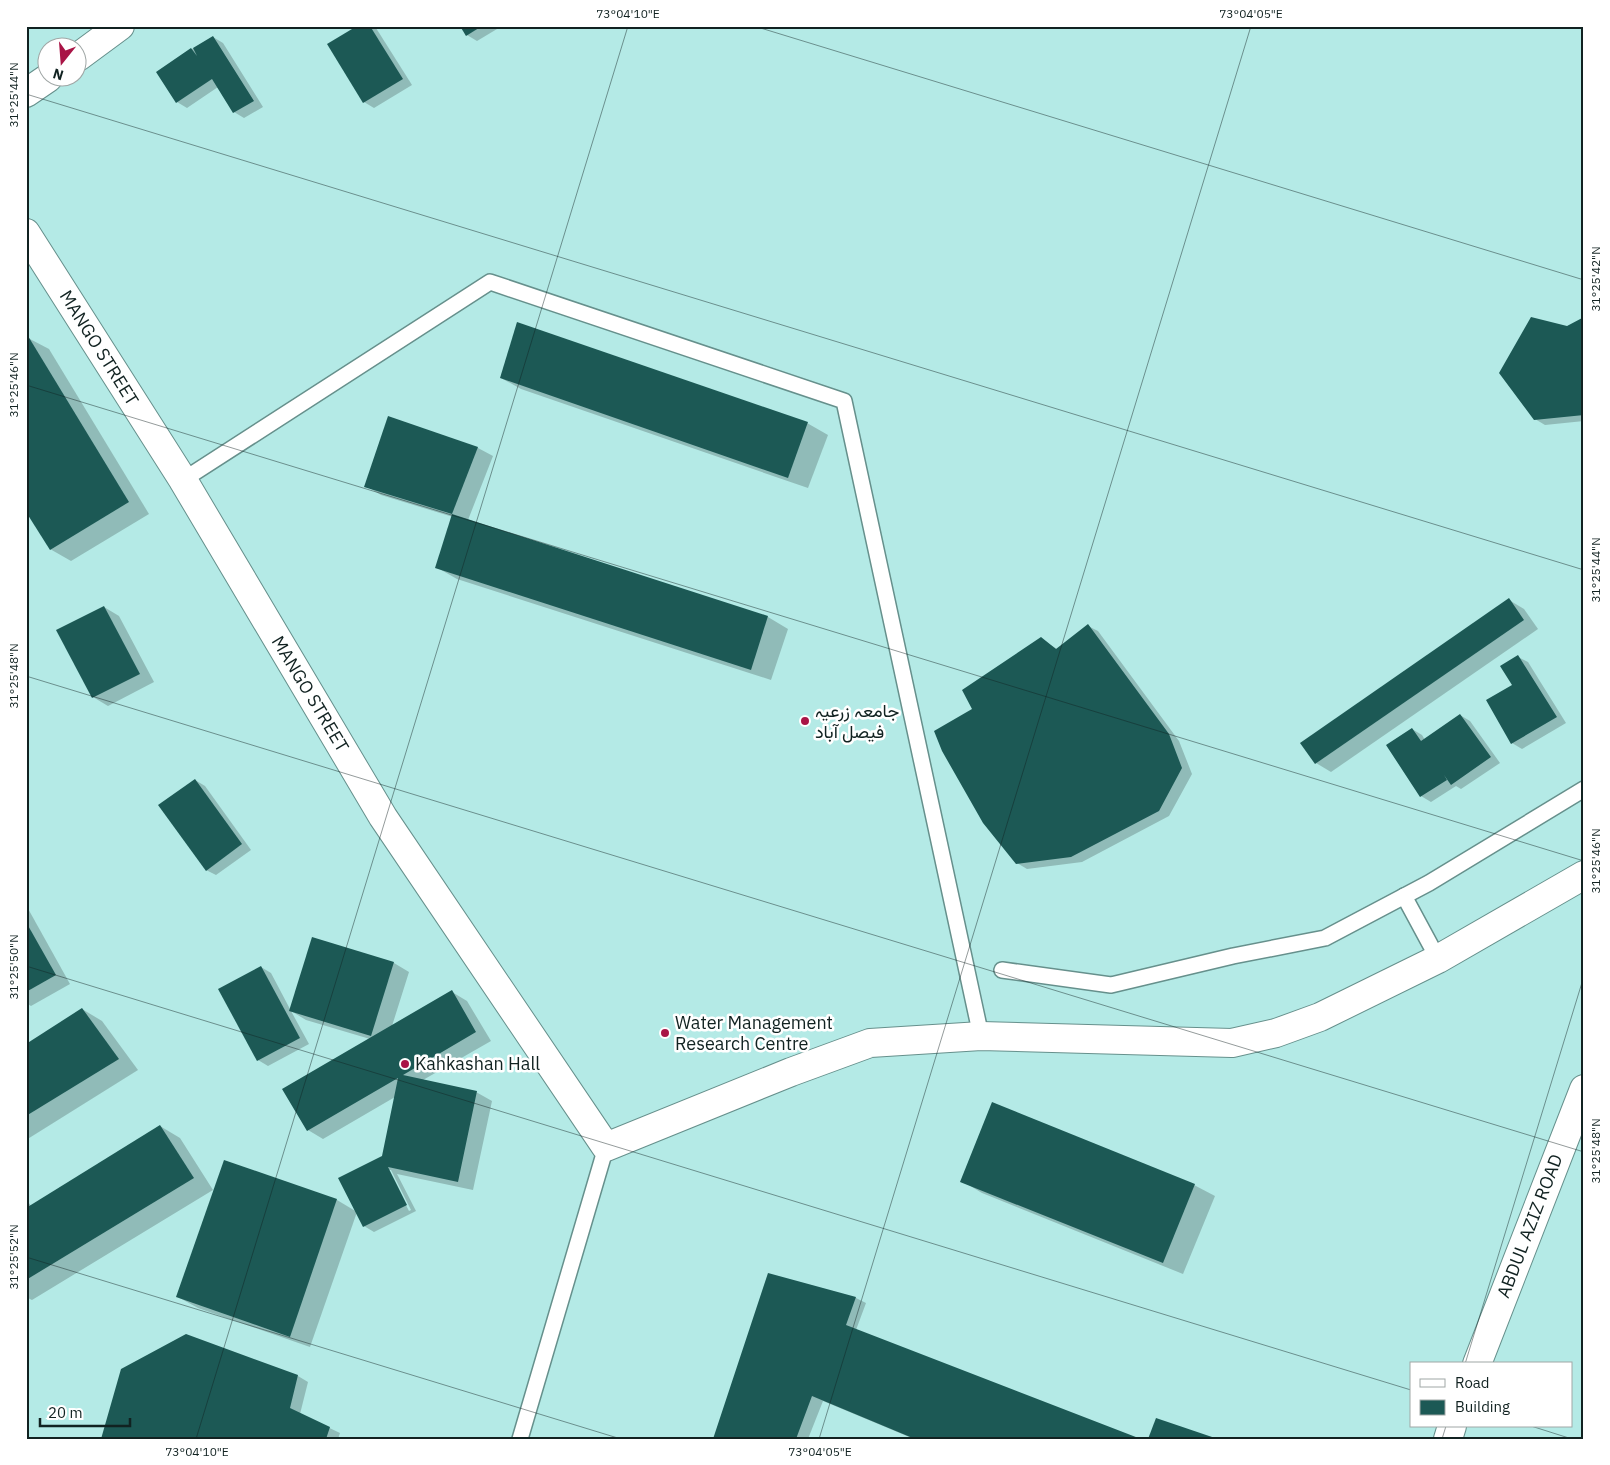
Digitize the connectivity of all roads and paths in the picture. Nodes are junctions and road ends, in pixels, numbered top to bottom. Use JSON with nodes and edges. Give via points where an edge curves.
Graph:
{"nodes":[{"id":1,"x":120,"y":26,"type":"edge"},
{"id":2,"x":88,"y":50,"type":"edge"},
{"id":3,"x":38,"y":85,"type":"edge"},
{"id":4,"x":26,"y":94,"type":"edge"},
{"id":5,"x":26,"y":233,"type":"edge"},
{"id":6,"x":183,"y":480,"type":"junction"},
{"id":7,"x":1584,"y":789,"type":"edge"},
{"id":8,"x":1584,"y":875,"type":"edge"},
{"id":9,"x":1404,"y":896,"type":"junction"},
{"id":10,"x":1438,"y":959,"type":"junction"},
{"id":11,"x":1002,"y":970,"type":"dead end"},
{"id":12,"x":981,"y":1036,"type":"junction"},
{"id":13,"x":1584,"y":1089,"type":"edge"},
{"id":14,"x":606,"y":1147,"type":"junction"},
{"id":15,"x":1478,"y":1362,"type":"edge"},
{"id":16,"x":520,"y":1439,"type":"edge"}],
"edges":[{"from":1,"to":2,"type":"street"},
{"from":3,"to":4,"type":"street"},
{"from":5,"to":6,"type":"street","name":"MANGO STREET"},
{"from":6,"to":12,"type":"lane","via":[[490,282],[844,402]]},
{"from":6,"to":14,"type":"street","name":"MANGO STREET","via":[[383,817]]},
{"from":7,"to":9,"type":"lane"},
{"from":8,"to":10,"type":"street"},
{"from":9,"to":10,"type":"lane"},
{"from":9,"to":11,"type":"lane","via":[[1325,938],[1111,985]]},
{"from":10,"to":12,"type":"street","via":[[1320,1017],[1232,1043]]},
{"from":12,"to":14,"type":"street","via":[[870,1043]]},
{"from":13,"to":15,"type":"street","name":"ABDUL AZIZ ROAD"},
{"from":14,"to":16,"type":"lane"}]}
